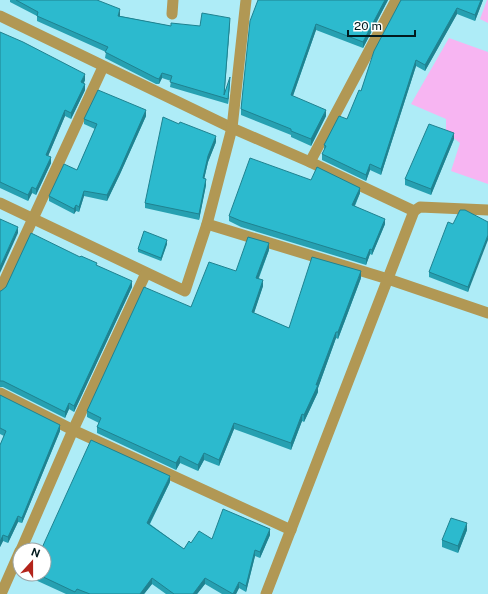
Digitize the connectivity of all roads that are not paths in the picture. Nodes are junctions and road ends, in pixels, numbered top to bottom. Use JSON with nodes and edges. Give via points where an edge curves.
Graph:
{"nodes":[{"id":1,"x":173,"y":0,"type":"edge"},
{"id":2,"x":246,"y":0,"type":"edge"},
{"id":3,"x":396,"y":0,"type":"edge"},
{"id":4,"x":172,"y":14,"type":"dead end"},
{"id":5,"x":0,"y":16,"type":"edge"},
{"id":6,"x":103,"y":67,"type":"junction"},
{"id":7,"x":232,"y":128,"type":"junction"},
{"id":8,"x":310,"y":162,"type":"junction"},
{"id":9,"x":0,"y":203,"type":"edge"},
{"id":10,"x":488,"y":210,"type":"edge"},
{"id":11,"x":414,"y":211,"type":"junction"},
{"id":12,"x":32,"y":218,"type":"junction"},
{"id":13,"x":207,"y":224,"type":"junction"},
{"id":14,"x":146,"y":273,"type":"junction"},
{"id":15,"x":388,"y":279,"type":"junction"},
{"id":16,"x":0,"y":290,"type":"edge"},
{"id":17,"x":488,"y":313,"type":"edge"},
{"id":18,"x":0,"y":393,"type":"edge"},
{"id":19,"x":73,"y":430,"type":"junction"},
{"id":20,"x":291,"y":530,"type":"junction"},
{"id":21,"x":24,"y":542,"type":"edge"},
{"id":22,"x":12,"y":569,"type":"edge"},
{"id":23,"x":1,"y":594,"type":"edge"},
{"id":24,"x":266,"y":594,"type":"edge"}],
"edges":[{"from":1,"to":4,"type":"street"},
{"from":2,"to":7,"type":"street"},
{"from":3,"to":8,"type":"street"},
{"from":5,"to":6,"type":"street"},
{"from":6,"to":7,"type":"street"},
{"from":6,"to":12,"type":"street"},
{"from":7,"to":8,"type":"street"},
{"from":7,"to":13,"type":"street"},
{"from":8,"to":11,"type":"street"},
{"from":9,"to":12,"type":"street"},
{"from":10,"to":11,"type":"street","via":[[420,207]]},
{"from":11,"to":15,"type":"street"},
{"from":12,"to":14,"type":"street"},
{"from":12,"to":16,"type":"street"},
{"from":13,"to":14,"type":"street","via":[[184,291]]},
{"from":13,"to":15,"type":"street"},
{"from":14,"to":19,"type":"street"},
{"from":15,"to":17,"type":"street"},
{"from":15,"to":20,"type":"street"},
{"from":18,"to":19,"type":"street"},
{"from":19,"to":20,"type":"street"},
{"from":19,"to":21,"type":"street"},
{"from":20,"to":24,"type":"street"},
{"from":22,"to":23,"type":"street"}]}
